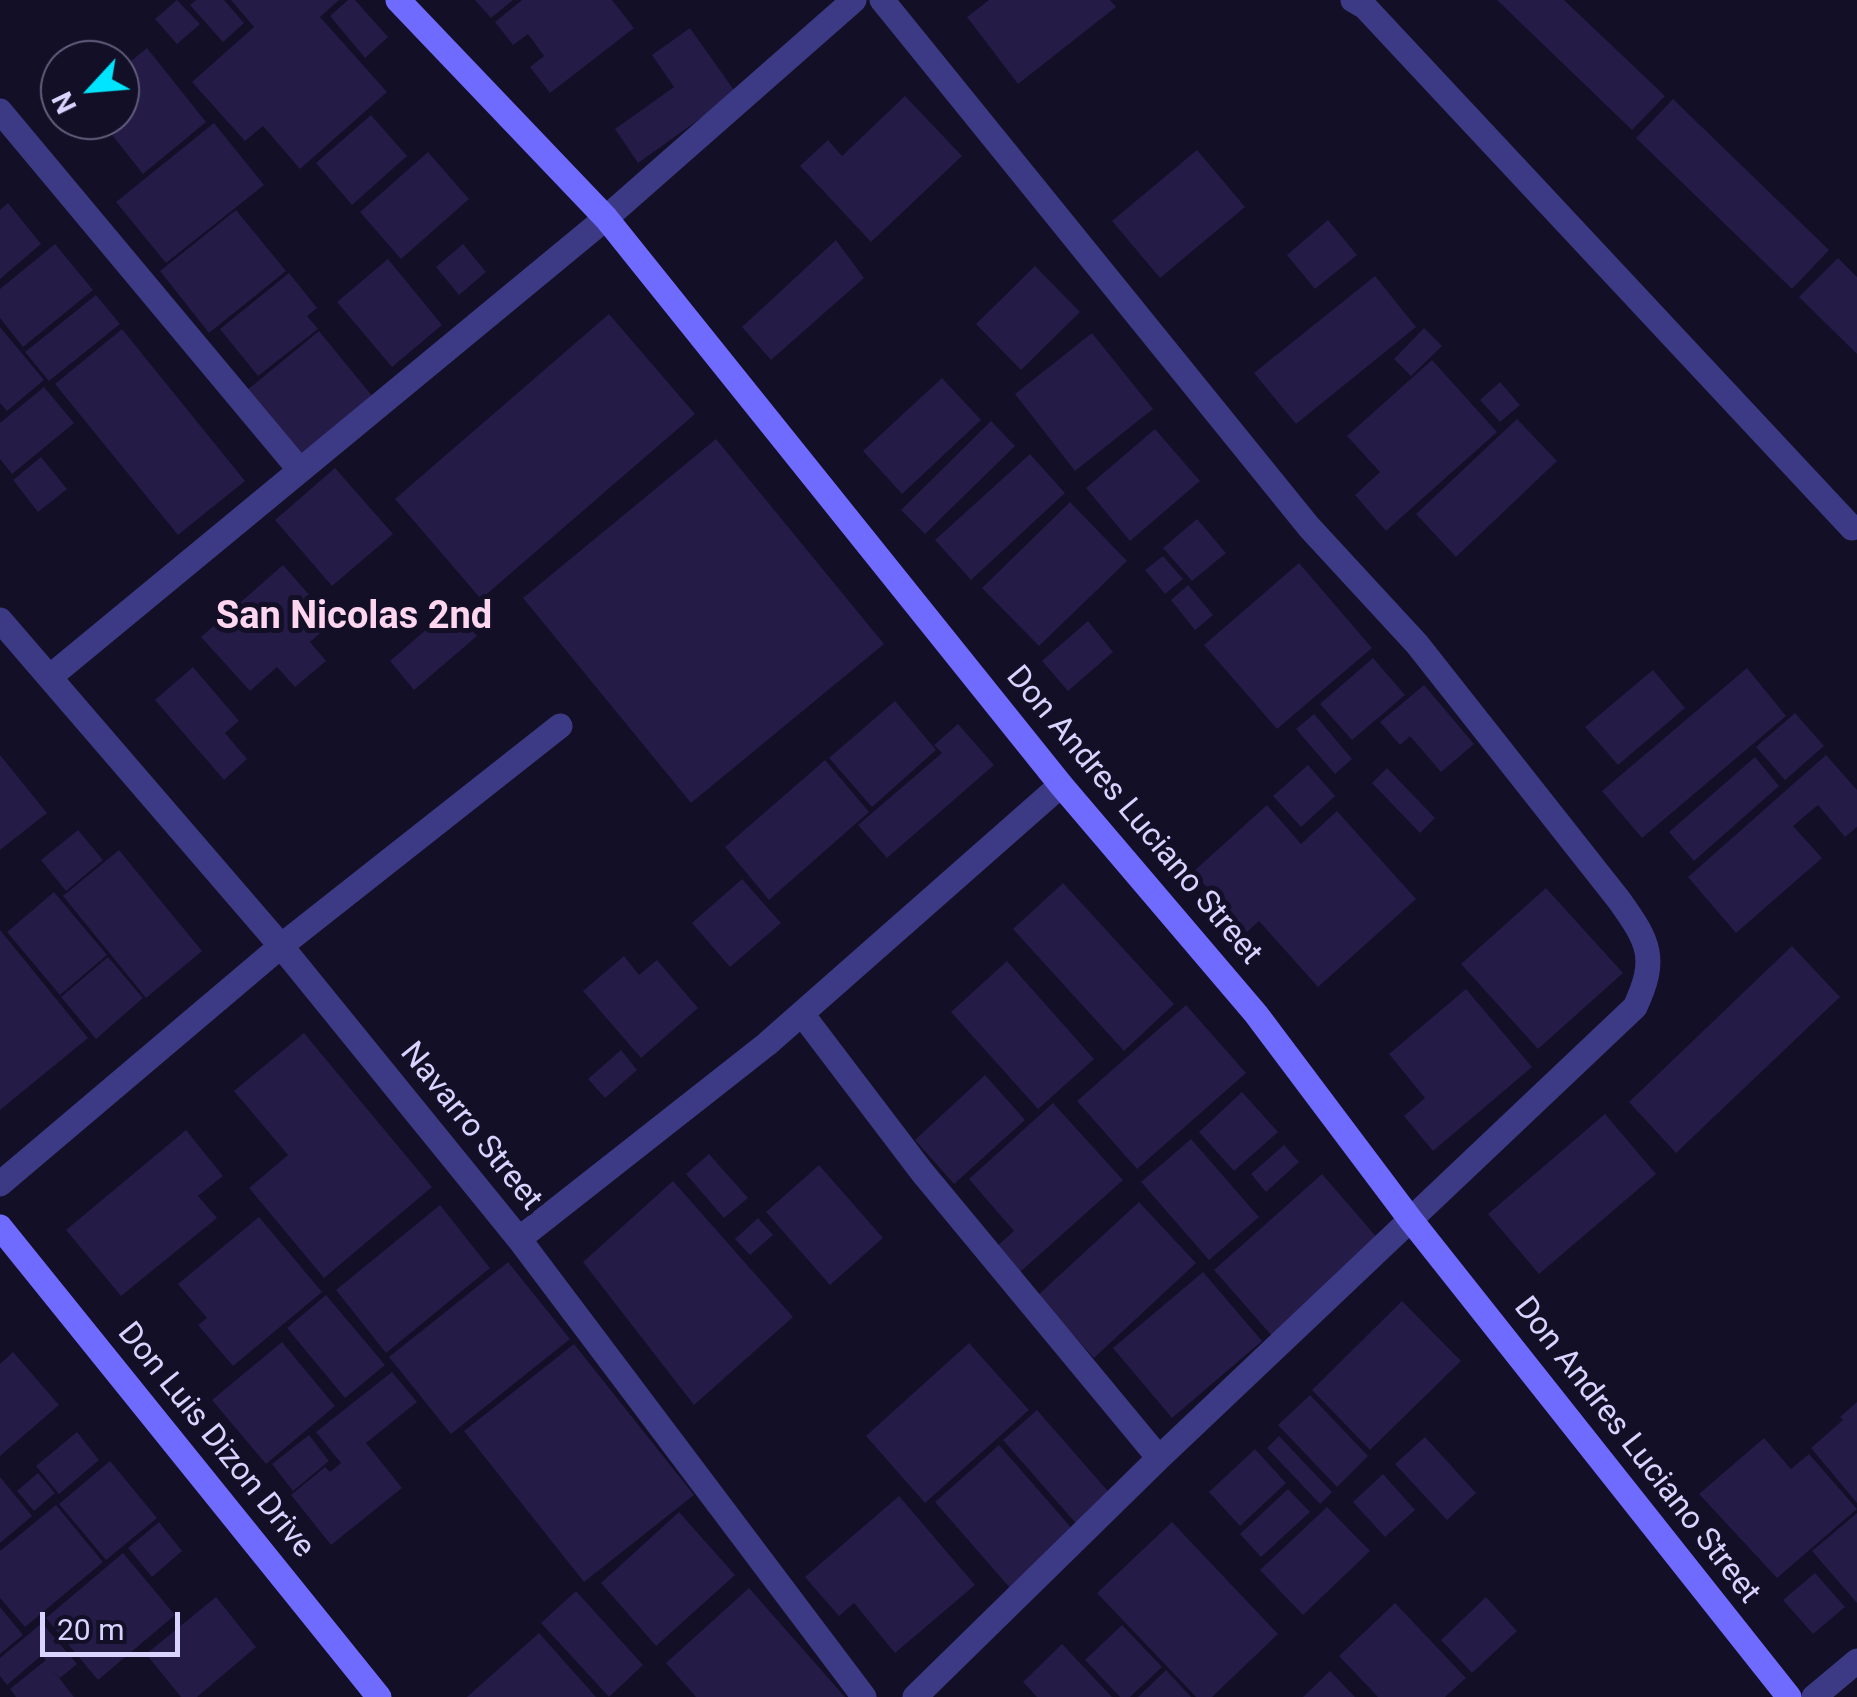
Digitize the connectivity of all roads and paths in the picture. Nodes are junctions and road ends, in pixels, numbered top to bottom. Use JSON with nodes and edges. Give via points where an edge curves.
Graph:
{"nodes":[{"id":1,"x":398,"y":0,"type":"edge"},
{"id":2,"x":854,"y":0,"type":"edge"},
{"id":3,"x":882,"y":0,"type":"edge"},
{"id":4,"x":1353,"y":0,"type":"edge"},
{"id":5,"x":0,"y":110,"type":"edge"},
{"id":6,"x":606,"y":218,"type":"junction"},
{"id":7,"x":299,"y":469,"type":"junction"},
{"id":8,"x":1852,"y":528,"type":"dead end"},
{"id":9,"x":0,"y":620,"type":"edge"},
{"id":10,"x":51,"y":676,"type":"junction"},
{"id":11,"x":560,"y":726,"type":"dead end"},
{"id":12,"x":1062,"y":785,"type":"junction"},
{"id":13,"x":281,"y":946,"type":"junction"},
{"id":14,"x":802,"y":1014,"type":"junction"},
{"id":15,"x":0,"y":1184,"type":"edge"},
{"id":16,"x":1410,"y":1219,"type":"junction"},
{"id":17,"x":0,"y":1227,"type":"edge"},
{"id":18,"x":519,"y":1239,"type":"junction"},
{"id":19,"x":1159,"y":1458,"type":"junction"},
{"id":20,"x":1857,"y":1661,"type":"edge"},
{"id":21,"x":379,"y":1697,"type":"edge"},
{"id":22,"x":864,"y":1697,"type":"edge"},
{"id":23,"x":915,"y":1697,"type":"edge"},
{"id":24,"x":1789,"y":1697,"type":"edge"},
{"id":25,"x":1814,"y":1697,"type":"edge"}],
"edges":[{"from":1,"to":6,"type":"street","name":"Don Andres Luciano Street"},
{"from":2,"to":6,"type":"street"},
{"from":3,"to":16,"type":"street","via":[[1309,527],[1418,644],[1618,900],[1650,952],[1648,981],[1635,1007]]},
{"from":4,"to":8,"type":"street","via":[[1438,82]]},
{"from":5,"to":7,"type":"street"},
{"from":6,"to":7,"type":"street"},
{"from":6,"to":12,"type":"street","name":"Don Andres Luciano Street"},
{"from":7,"to":10,"type":"street"},
{"from":9,"to":10,"type":"street","name":"Navarro Street"},
{"from":10,"to":13,"type":"street","name":"Navarro Street"},
{"from":11,"to":13,"type":"street"},
{"from":12,"to":14,"type":"street"},
{"from":12,"to":16,"type":"street","name":"Don Andres Luciano Street","via":[[1256,1014]]},
{"from":13,"to":15,"type":"street"},
{"from":13,"to":18,"type":"street","name":"Navarro Street"},
{"from":14,"to":18,"type":"street"},
{"from":14,"to":19,"type":"street","via":[[922,1172]]},
{"from":16,"to":19,"type":"street"},
{"from":16,"to":24,"type":"street","name":"Don Andres Luciano Street"},
{"from":17,"to":21,"type":"street","name":"Don Luis Dizon Drive"},
{"from":18,"to":22,"type":"street","name":"Navarro Street"},
{"from":19,"to":23,"type":"street"},
{"from":20,"to":25,"type":"street"}]}
